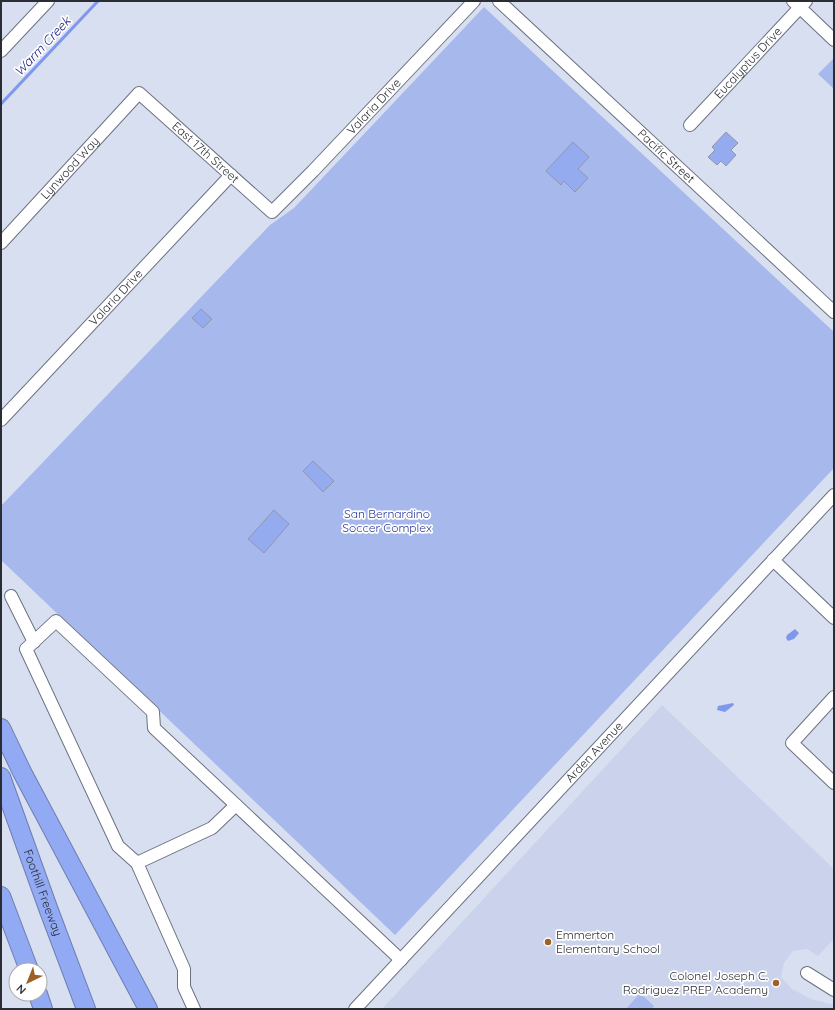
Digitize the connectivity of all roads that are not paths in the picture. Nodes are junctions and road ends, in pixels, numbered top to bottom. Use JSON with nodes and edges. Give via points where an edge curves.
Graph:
{"nodes":[{"id":1,"x":48,"y":1,"type":"edge"},
{"id":2,"x":474,"y":1,"type":"edge"},
{"id":3,"x":499,"y":1,"type":"edge"},
{"id":4,"x":800,"y":3,"type":"edge"},
{"id":5,"x":5,"y":38,"type":"edge"},
{"id":6,"x":834,"y":40,"type":"edge"},
{"id":7,"x":1,"y":51,"type":"edge"},
{"id":8,"x":139,"y":93,"type":"joint"},
{"id":9,"x":690,"y":125,"type":"dead end"},
{"id":10,"x":230,"y":175,"type":"junction"},
{"id":11,"x":272,"y":212,"type":"joint"},
{"id":12,"x":1,"y":243,"type":"edge"},
{"id":13,"x":834,"y":312,"type":"edge"},
{"id":14,"x":3,"y":415,"type":"edge"},
{"id":15,"x":834,"y":495,"type":"edge"},
{"id":16,"x":773,"y":560,"type":"junction"},
{"id":17,"x":11,"y":596,"type":"dead end"},
{"id":18,"x":834,"y":618,"type":"edge"},
{"id":19,"x":34,"y":642,"type":"junction"},
{"id":20,"x":834,"y":698,"type":"edge"},
{"id":21,"x":1,"y":728,"type":"edge"},
{"id":22,"x":1,"y":776,"type":"edge"},
{"id":23,"x":834,"y":782,"type":"edge"},
{"id":24,"x":236,"y":806,"type":"junction"},
{"id":25,"x":138,"y":863,"type":"junction"},
{"id":26,"x":1,"y":896,"type":"edge"},
{"id":27,"x":401,"y":960,"type":"junction"},
{"id":28,"x":26,"y":962,"type":"edge"},
{"id":29,"x":807,"y":973,"type":"dead end"},
{"id":30,"x":834,"y":990,"type":"edge"},
{"id":31,"x":359,"y":1008,"type":"edge"},
{"id":32,"x":86,"y":1009,"type":"edge"},
{"id":33,"x":148,"y":1009,"type":"edge"},
{"id":34,"x":194,"y":1009,"type":"edge"}],
"edges":[{"from":1,"to":5,"type":"street"},
{"from":2,"to":11,"type":"street","name":"Valaria Drive"},
{"from":3,"to":13,"type":"street","name":"Pacific Street"},
{"from":4,"to":6,"type":"street"},
{"from":4,"to":9,"type":"street","name":"Eucalyptus Drive"},
{"from":5,"to":7,"type":"street"},
{"from":8,"to":10,"type":"street","name":"East 17th Street"},
{"from":8,"to":12,"type":"street","name":"Lynwood Way"},
{"from":10,"to":11,"type":"street","name":"East 17th Street"},
{"from":10,"to":14,"type":"street","name":"Valaria Drive"},
{"from":15,"to":16,"type":"street","name":"Arden Avenue"},
{"from":16,"to":18,"type":"street"},
{"from":16,"to":27,"type":"street","name":"Arden Avenue"},
{"from":17,"to":19,"type":"street"},
{"from":19,"to":24,"type":"street","via":[[56,621],[153,712],[154,728]]},
{"from":19,"to":25,"type":"street","via":[[26,649],[118,846]]},
{"from":20,"to":23,"type":"street","via":[[792,743]]},
{"from":21,"to":33,"type":"highway"},
{"from":22,"to":32,"type":"highway","name":"Foothill Freeway"},
{"from":24,"to":25,"type":"street","via":[[212,828]]},
{"from":24,"to":27,"type":"street"},
{"from":25,"to":34,"type":"street","via":[[184,969],[184,987]]},
{"from":26,"to":28,"type":"highway"},
{"from":27,"to":31,"type":"street","name":"Arden Avenue"},
{"from":29,"to":30,"type":"street"}]}
